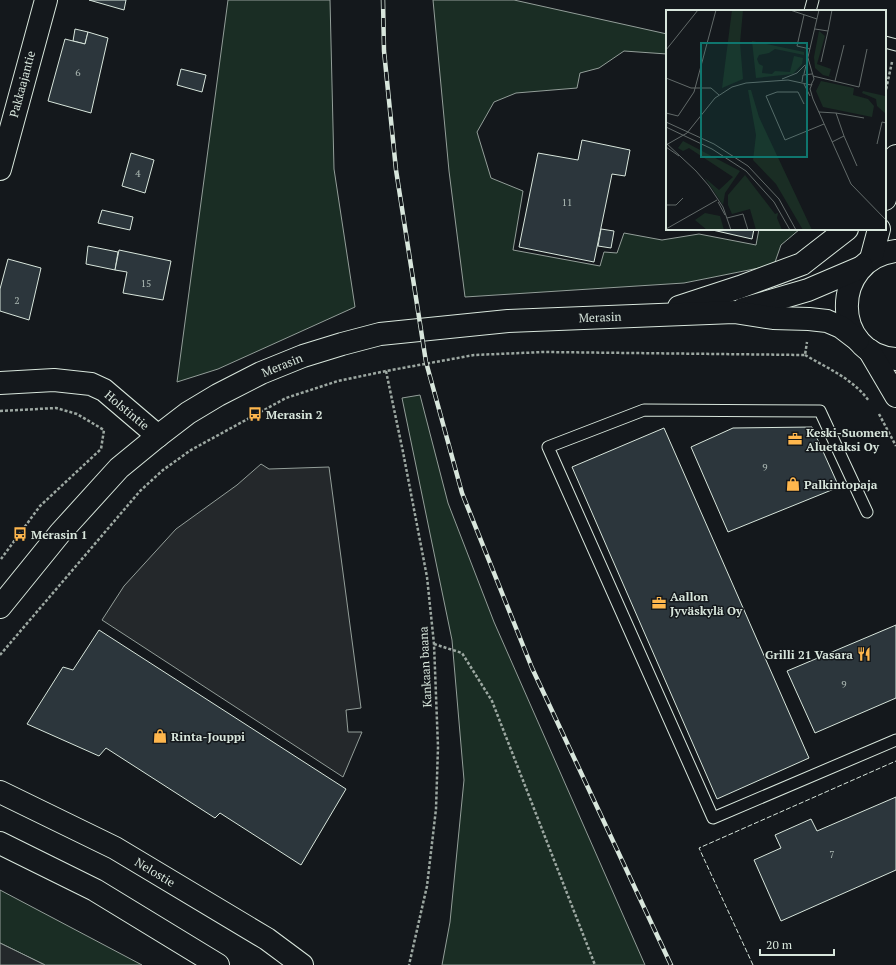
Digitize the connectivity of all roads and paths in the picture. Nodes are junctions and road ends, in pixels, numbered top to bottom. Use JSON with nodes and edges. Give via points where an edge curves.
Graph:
{"nodes":[{"id":1,"x":46,"y":0,"type":"edge"},
{"id":2,"x":813,"y":0,"type":"edge"},
{"id":3,"x":810,"y":10,"type":"edge"},
{"id":4,"x":886,"y":42,"type":"edge"},
{"id":5,"x":896,"y":45,"type":"edge"},
{"id":6,"x":893,"y":60,"type":"dead end"},
{"id":7,"x":886,"y":90,"type":"edge"},
{"id":8,"x":896,"y":148,"type":"edge"},
{"id":9,"x":896,"y":156,"type":"edge"},
{"id":10,"x":886,"y":168,"type":"edge"},
{"id":11,"x":0,"y":169,"type":"edge"},
{"id":12,"x":886,"y":195,"type":"edge"},
{"id":13,"x":846,"y":230,"type":"edge"},
{"id":14,"x":879,"y":230,"type":"edge"},
{"id":15,"x":896,"y":251,"type":"edge"},
{"id":16,"x":866,"y":263,"type":"junction"},
{"id":17,"x":734,"y":312,"type":"junction"},
{"id":18,"x":653,"y":315,"type":"junction"},
{"id":19,"x":809,"y":318,"type":"junction"},
{"id":20,"x":864,"y":345,"type":"junction"},
{"id":21,"x":805,"y":355,"type":"junction"},
{"id":22,"x":896,"y":359,"type":"edge"},
{"id":23,"x":386,"y":371,"type":"junction"},
{"id":24,"x":0,"y":383,"type":"edge"},
{"id":25,"x":890,"y":403,"type":"edge"},
{"id":26,"x":871,"y":404,"type":"dead end"},
{"id":27,"x":875,"y":409,"type":"dead end"},
{"id":28,"x":0,"y":411,"type":"edge"},
{"id":29,"x":879,"y":414,"type":"junction"},
{"id":30,"x":158,"y":436,"type":"junction"},
{"id":31,"x":896,"y":446,"type":"edge"},
{"id":32,"x":867,"y":512,"type":"dead end"},
{"id":33,"x":1,"y":559,"type":"dead end"},
{"id":34,"x":0,"y":607,"type":"edge"},
{"id":35,"x":434,"y":644,"type":"junction"},
{"id":36,"x":0,"y":655,"type":"edge"},
{"id":37,"x":896,"y":740,"type":"edge"},
{"id":38,"x":0,"y":792,"type":"edge"},
{"id":39,"x":0,"y":843,"type":"edge"},
{"id":40,"x":218,"y":965,"type":"edge"},
{"id":41,"x":302,"y":965,"type":"edge"},
{"id":42,"x":409,"y":965,"type":"edge"},
{"id":43,"x":595,"y":965,"type":"edge"}],
"edges":[{"from":1,"to":11,"type":"main road","name":"Pakkaajantie"},
{"from":2,"to":3,"type":"lane"},
{"from":4,"to":5,"type":"lane"},
{"from":6,"to":7,"type":"path"},
{"from":8,"to":10,"type":"main road"},
{"from":9,"to":12,"type":"main road"},
{"from":13,"to":18,"type":"main road","name":"Merasin","via":[[802,264]]},
{"from":14,"to":16,"type":"main road"},
{"from":15,"to":16,"type":"main road","name":"Merasin","via":[[882,254]]},
{"from":16,"to":17,"type":"main road","name":"Merasin","via":[[808,290]]},
{"from":16,"to":20,"type":"main road","via":[[854,277],[846,303],[851,328]]},
{"from":17,"to":18,"type":"main road","name":"Merasin"},
{"from":17,"to":19,"type":"main road","name":"Merasin","via":[[773,318]]},
{"from":18,"to":30,"type":"main road","name":"Merasin","via":[[523,320],[380,334],[303,356],[261,373],[218,394]]},
{"from":19,"to":20,"type":"main road","name":"Merasin","via":[[827,321],[840,327]]},
{"from":19,"to":21,"type":"path"},
{"from":20,"to":22,"type":"main road","via":[[880,356]]},
{"from":20,"to":25,"type":"main road"},
{"from":21,"to":23,"type":"path","via":[[544,352],[474,355]]},
{"from":21,"to":26,"type":"path","via":[[860,388]]},
{"from":23,"to":35,"type":"path","name":"Kankaan baana","via":[[426,570]]},
{"from":23,"to":36,"type":"path","via":[[338,381],[286,398],[221,432],[163,470],[140,491]]},
{"from":24,"to":30,"type":"main road","name":"Holstintie","via":[[54,380],[91,384],[104,390]]},
{"from":25,"to":29,"type":"path"},
{"from":27,"to":29,"type":"path"},
{"from":28,"to":33,"type":"path","via":[[56,408],[78,414],[104,430],[101,449],[40,506]]},
{"from":29,"to":31,"type":"path"},
{"from":30,"to":34,"type":"main road","name":"Merasin","via":[[119,468],[60,533]]},
{"from":32,"to":37,"type":"lane","via":[[820,411],[644,410],[548,447],[713,818]]},
{"from":35,"to":42,"type":"path","name":"Kankaan baana","via":[[438,747],[436,809],[426,886]]},
{"from":35,"to":43,"type":"path","via":[[462,654],[492,701]]},
{"from":38,"to":41,"type":"main road","name":"Nelostie","via":[[115,848],[267,939]]},
{"from":39,"to":40,"type":"main road","via":[[95,890]]}]}
